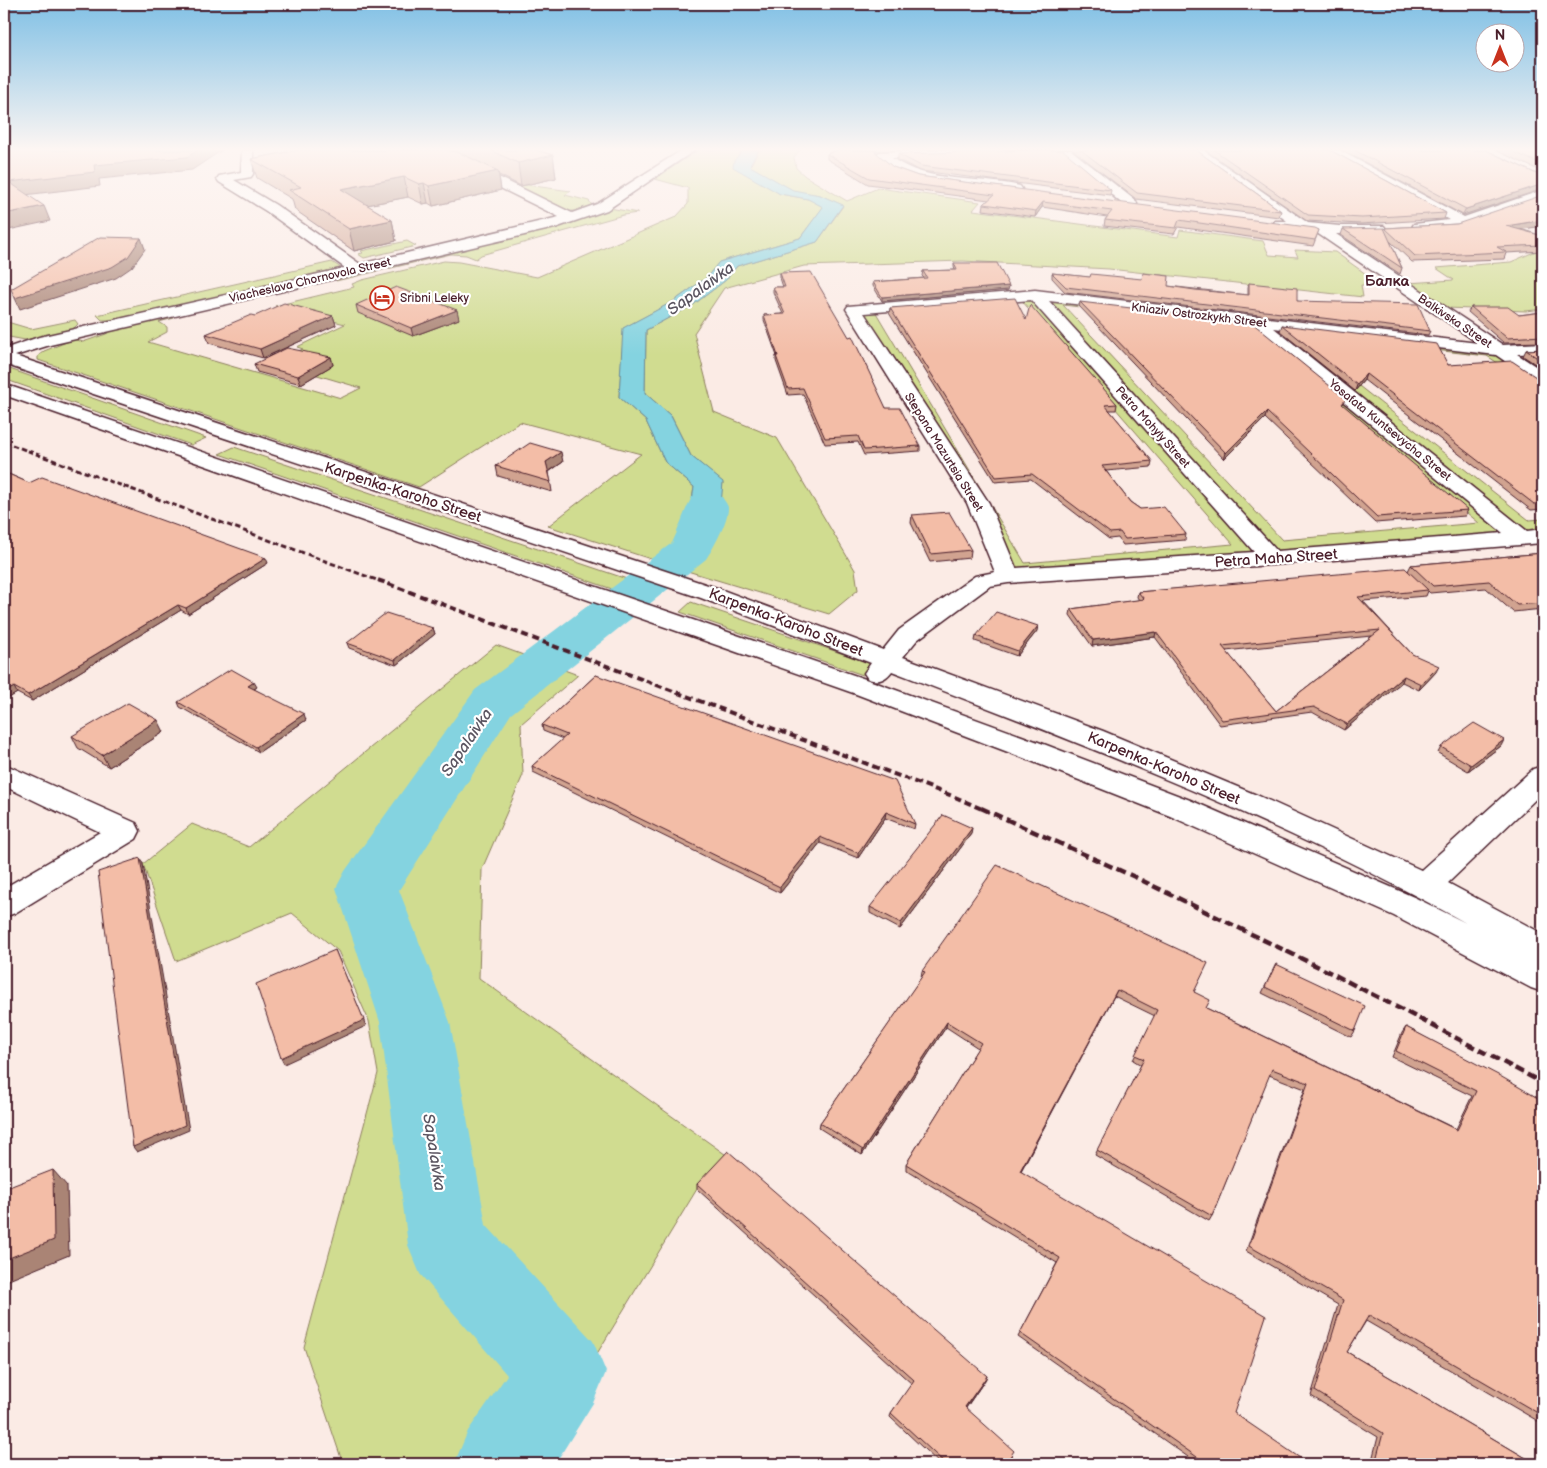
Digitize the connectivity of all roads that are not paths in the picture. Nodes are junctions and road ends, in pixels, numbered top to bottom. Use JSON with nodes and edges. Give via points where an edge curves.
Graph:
{"nodes":[{"id":1,"x":286,"y":219,"type":"edge"},
{"id":2,"x":569,"y":219,"type":"edge"},
{"id":3,"x":1297,"y":219,"type":"edge"},
{"id":4,"x":1457,"y":219,"type":"edge"},
{"id":5,"x":1473,"y":219,"type":"edge"},
{"id":6,"x":1266,"y":222,"type":"edge"},
{"id":7,"x":1463,"y":222,"type":"junction"},
{"id":8,"x":1311,"y":228,"type":"junction"},
{"id":9,"x":1388,"y":228,"type":"edge"},
{"id":10,"x":1407,"y":228,"type":"edge"},
{"id":11,"x":358,"y":270,"type":"junction"},
{"id":12,"x":1035,"y":295,"type":"junction"},
{"id":13,"x":854,"y":309,"type":"joint"},
{"id":14,"x":1256,"y":322,"type":"junction"},
{"id":15,"x":1543,"y":348,"type":"edge"},
{"id":16,"x":1498,"y":350,"type":"junction"},
{"id":17,"x":4,"y":354,"type":"edge"},
{"id":18,"x":4,"y":358,"type":"edge"},
{"id":19,"x":1543,"y":379,"type":"edge"},
{"id":20,"x":4,"y":389,"type":"edge"},
{"id":21,"x":232,"y":436,"type":"junction"},
{"id":22,"x":182,"y":451,"type":"junction"},
{"id":23,"x":1533,"y":537,"type":"edge"},
{"id":24,"x":1271,"y":558,"type":"junction"},
{"id":25,"x":1008,"y":576,"type":"junction"},
{"id":26,"x":888,"y":660,"type":"junction"},
{"id":27,"x":865,"y":688,"type":"junction"},
{"id":28,"x":4,"y":774,"type":"edge"},
{"id":29,"x":1543,"y":776,"type":"edge"},
{"id":30,"x":1425,"y":885,"type":"junction"},
{"id":31,"x":4,"y":904,"type":"edge"},
{"id":32,"x":1543,"y":950,"type":"edge"},
{"id":33,"x":1543,"y":978,"type":"edge"}],
"edges":[{"from":1,"to":11,"type":"street"},
{"from":2,"to":11,"type":"street","name":"Viacheslava Chornovola Street"},
{"from":3,"to":8,"type":"street","name":"Balkivska Street"},
{"from":4,"to":7,"type":"street"},
{"from":5,"to":7,"type":"street"},
{"from":6,"to":8,"type":"street"},
{"from":7,"to":10,"type":"street"},
{"from":8,"to":9,"type":"street"},
{"from":8,"to":16,"type":"street","name":"Balkivska Street"},
{"from":11,"to":17,"type":"street","name":"Viacheslava Chornovola Street","via":[[45,341]]},
{"from":12,"to":13,"type":"street","name":"Kniaziv Ostrozkykh Street"},
{"from":12,"to":14,"type":"street","name":"Kniaziv Ostrozkykh Street"},
{"from":12,"to":24,"type":"street","name":"Petra Mohyly Street"},
{"from":13,"to":25,"type":"street","name":"Stepana Mazurtsia Street","via":[[978,503]]},
{"from":14,"to":16,"type":"street","name":"Kniaziv Ostrozkykh Street"},
{"from":14,"to":23,"type":"street","name":"Yosafata Kuntsevycha Street"},
{"from":15,"to":16,"type":"street","name":"Kniaziv Ostrozkykh Street"},
{"from":16,"to":19,"type":"street","name":"Balkivska Street"},
{"from":18,"to":21,"type":"street","name":"Karpenka-Karoho Street"},
{"from":20,"to":22,"type":"street","name":"Karpenka-Karoho Street"},
{"from":21,"to":22,"type":"street","via":[[207,450]]},
{"from":21,"to":26,"type":"street","name":"Karpenka-Karoho Street","via":[[709,593]]},
{"from":22,"to":27,"type":"street","name":"Karpenka-Karoho Street"},
{"from":23,"to":24,"type":"street","name":"Petra Maha Street"},
{"from":24,"to":25,"type":"street","name":"Petra Maha Street"},
{"from":25,"to":26,"type":"street","via":[[983,581],[908,636]]},
{"from":26,"to":27,"type":"street"},
{"from":26,"to":30,"type":"street","name":"Karpenka-Karoho Street","via":[[1093,738],[1240,799]]},
{"from":27,"to":33,"type":"street","name":"Karpenka-Karoho Street","via":[[1180,808],[1405,907]]},
{"from":28,"to":31,"type":"street","via":[[125,831]]},
{"from":29,"to":30,"type":"street"},
{"from":30,"to":32,"type":"street","name":"Karpenka-Karoho Street"}]}
